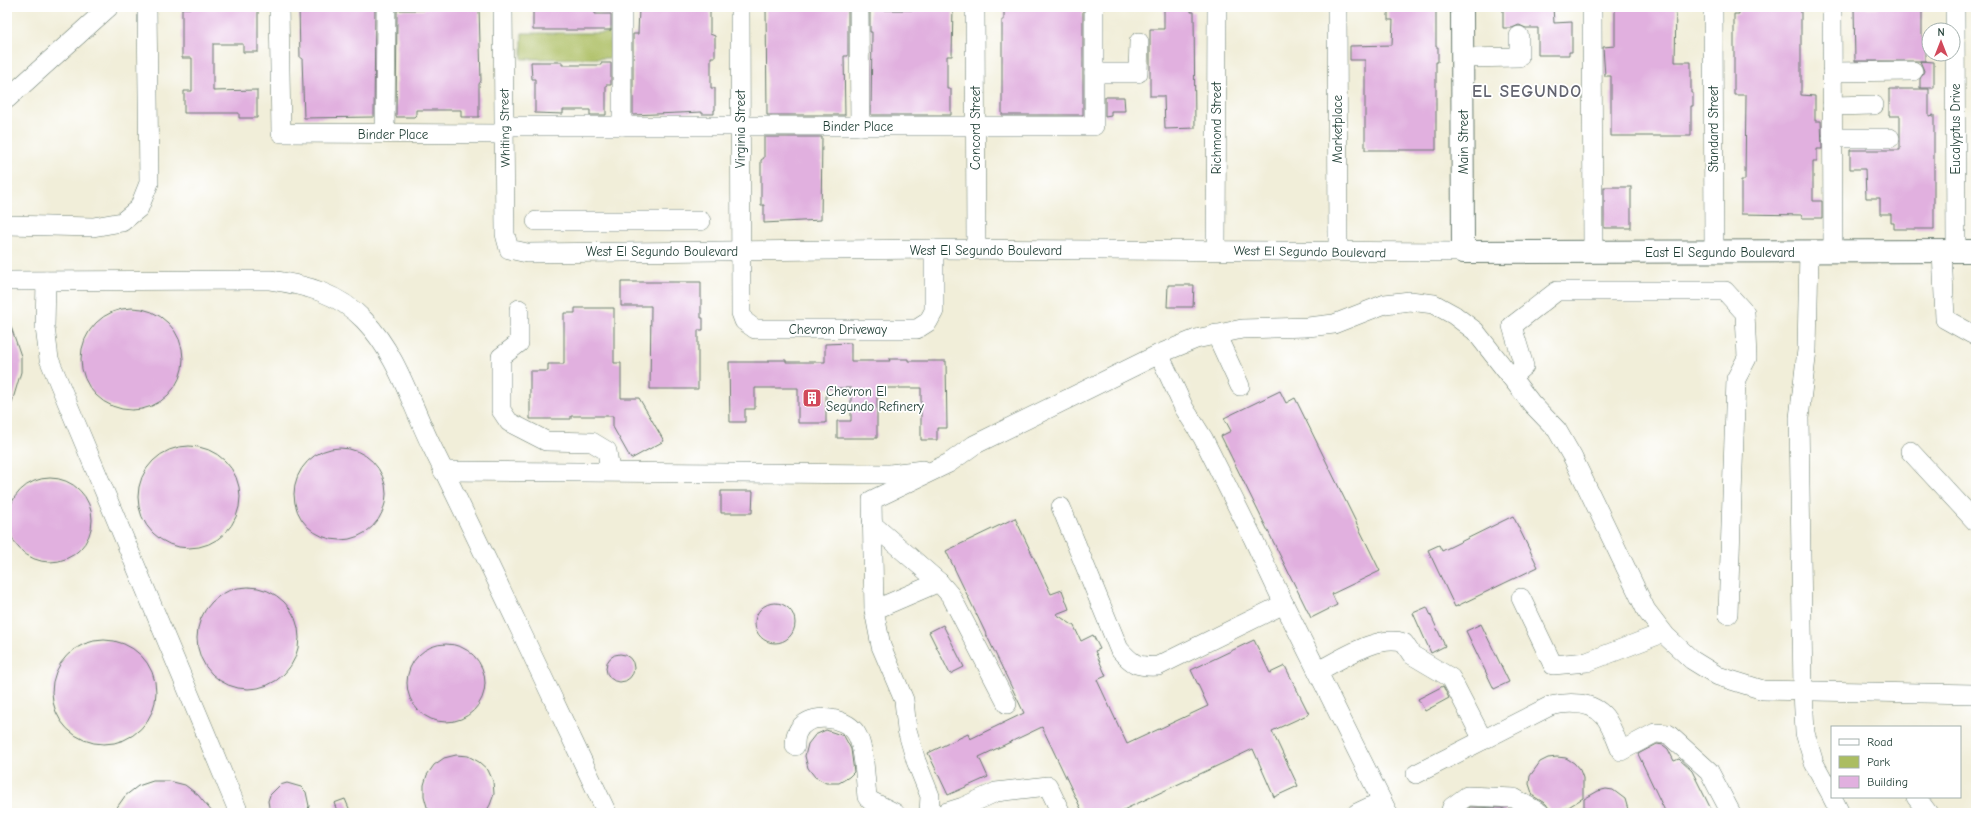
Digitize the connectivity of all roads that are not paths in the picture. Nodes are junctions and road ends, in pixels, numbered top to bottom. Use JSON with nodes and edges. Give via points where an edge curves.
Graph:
{"nodes":[{"id":1,"x":109,"y":7,"type":"edge"},
{"id":2,"x":147,"y":7,"type":"edge"},
{"id":3,"x":279,"y":7,"type":"edge"},
{"id":4,"x":386,"y":7,"type":"edge"},
{"id":5,"x":503,"y":7,"type":"edge"},
{"id":6,"x":622,"y":7,"type":"edge"},
{"id":7,"x":740,"y":7,"type":"edge"},
{"id":8,"x":859,"y":7,"type":"edge"},
{"id":9,"x":975,"y":7,"type":"edge"},
{"id":10,"x":1094,"y":7,"type":"edge"},
{"id":11,"x":1217,"y":7,"type":"edge"},
{"id":12,"x":1337,"y":7,"type":"edge"},
{"id":13,"x":1462,"y":7,"type":"edge"},
{"id":14,"x":1592,"y":7,"type":"edge"},
{"id":15,"x":1713,"y":7,"type":"edge"},
{"id":16,"x":1832,"y":7,"type":"edge"},
{"id":17,"x":1955,"y":7,"type":"edge"},
{"id":18,"x":1519,"y":36,"type":"dead end"},
{"id":19,"x":1139,"y":42,"type":"dead end"},
{"id":20,"x":1462,"y":58,"type":"junction"},
{"id":21,"x":1913,"y":71,"type":"dead end"},
{"id":22,"x":1832,"y":72,"type":"junction"},
{"id":23,"x":1094,"y":73,"type":"junction"},
{"id":24,"x":7,"y":99,"type":"edge"},
{"id":25,"x":1874,"y":105,"type":"dead end"},
{"id":26,"x":1832,"y":106,"type":"junction"},
{"id":27,"x":622,"y":126,"type":"junction"},
{"id":28,"x":740,"y":126,"type":"junction"},
{"id":29,"x":860,"y":126,"type":"junction"},
{"id":30,"x":975,"y":126,"type":"junction"},
{"id":31,"x":504,"y":130,"type":"junction"},
{"id":32,"x":385,"y":134,"type":"junction"},
{"id":33,"x":1832,"y":138,"type":"junction"},
{"id":34,"x":1890,"y":138,"type":"dead end"},
{"id":35,"x":536,"y":221,"type":"dead end"},
{"id":36,"x":700,"y":221,"type":"dead end"},
{"id":37,"x":7,"y":225,"type":"edge"},
{"id":38,"x":509,"y":249,"type":"joint"},
{"id":39,"x":934,"y":249,"type":"junction"},
{"id":40,"x":976,"y":250,"type":"junction"},
{"id":41,"x":1216,"y":250,"type":"junction"},
{"id":42,"x":740,"y":251,"type":"junction"},
{"id":43,"x":1338,"y":251,"type":"junction"},
{"id":44,"x":1833,"y":251,"type":"junction"},
{"id":45,"x":1958,"y":251,"type":"edge"},
{"id":46,"x":1463,"y":252,"type":"junction"},
{"id":47,"x":1593,"y":252,"type":"junction"},
{"id":48,"x":1714,"y":252,"type":"junction"},
{"id":49,"x":1808,"y":252,"type":"junction"},
{"id":50,"x":7,"y":281,"type":"edge"},
{"id":51,"x":46,"y":281,"type":"junction"},
{"id":52,"x":519,"y":309,"type":"dead end"},
{"id":53,"x":1216,"y":334,"type":"junction"},
{"id":54,"x":1976,"y":334,"type":"edge"},
{"id":55,"x":1159,"y":354,"type":"junction"},
{"id":56,"x":1511,"y":377,"type":"junction"},
{"id":57,"x":1240,"y":386,"type":"dead end"},
{"id":58,"x":1910,"y":451,"type":"dead end"},
{"id":59,"x":949,"y":463,"type":"junction"},
{"id":60,"x":443,"y":471,"type":"junction"},
{"id":61,"x":610,"y":471,"type":"junction"},
{"id":62,"x":1061,"y":507,"type":"dead end"},
{"id":63,"x":1976,"y":522,"type":"edge"},
{"id":64,"x":872,"y":524,"type":"junction"},
{"id":65,"x":939,"y":582,"type":"junction"},
{"id":66,"x":1521,"y":598,"type":"dead end"},
{"id":67,"x":1284,"y":604,"type":"junction"},
{"id":68,"x":874,"y":610,"type":"junction"},
{"id":69,"x":1728,"y":614,"type":"dead end"},
{"id":70,"x":1664,"y":633,"type":"junction"},
{"id":71,"x":1318,"y":671,"type":"junction"},
{"id":72,"x":1803,"y":691,"type":"junction"},
{"id":73,"x":1976,"y":694,"type":"edge"},
{"id":74,"x":1007,"y":704,"type":"dead end"},
{"id":75,"x":1483,"y":740,"type":"junction"},
{"id":76,"x":795,"y":746,"type":"dead end"},
{"id":77,"x":1824,"y":767,"type":"edge"},
{"id":78,"x":1416,"y":774,"type":"dead end"},
{"id":79,"x":1831,"y":793,"type":"edge"},
{"id":80,"x":1832,"y":798,"type":"edge"},
{"id":81,"x":1917,"y":798,"type":"edge"},
{"id":82,"x":1385,"y":807,"type":"edge"},
{"id":83,"x":239,"y":813,"type":"edge"},
{"id":84,"x":607,"y":813,"type":"edge"},
{"id":85,"x":895,"y":813,"type":"edge"},
{"id":86,"x":929,"y":813,"type":"edge"},
{"id":87,"x":944,"y":813,"type":"edge"},
{"id":88,"x":1061,"y":813,"type":"edge"},
{"id":89,"x":1357,"y":813,"type":"edge"},
{"id":90,"x":1450,"y":813,"type":"edge"},
{"id":91,"x":1540,"y":813,"type":"edge"},
{"id":92,"x":1731,"y":813,"type":"edge"},
{"id":93,"x":1840,"y":813,"type":"edge"},
{"id":94,"x":1928,"y":813,"type":"edge"}],
"edges":[{"from":1,"to":24,"type":"street"},
{"from":2,"to":37,"type":"street","via":[[148,183],[139,208],[122,222],[94,227]]},
{"from":3,"to":32,"type":"street","name":"Binder Place","via":[[281,133]]},
{"from":4,"to":32,"type":"street"},
{"from":5,"to":31,"type":"street","name":"Whiting Street"},
{"from":6,"to":27,"type":"street"},
{"from":7,"to":28,"type":"street","name":"Virginia Street"},
{"from":8,"to":29,"type":"street"},
{"from":9,"to":30,"type":"street","name":"Concord Street"},
{"from":10,"to":23,"type":"street","name":"Binder Place"},
{"from":11,"to":41,"type":"street","name":"Richmond Street"},
{"from":12,"to":43,"type":"street","name":"Marketplace"},
{"from":13,"to":20,"type":"main road","name":"Main Street"},
{"from":14,"to":47,"type":"street"},
{"from":15,"to":48,"type":"street","name":"Standard Street"},
{"from":16,"to":22,"type":"street"},
{"from":17,"to":45,"type":"street","name":"Eucalyptus Drive"},
{"from":18,"to":20,"type":"street","via":[[1519,57]]},
{"from":19,"to":23,"type":"street","via":[[1138,72]]},
{"from":20,"to":46,"type":"main road","name":"Main Street"},
{"from":21,"to":22,"type":"street"},
{"from":22,"to":26,"type":"street"},
{"from":23,"to":30,"type":"street","name":"Binder Place","via":[[1094,126]]},
{"from":25,"to":26,"type":"street"},
{"from":26,"to":33,"type":"street"},
{"from":27,"to":28,"type":"street","name":"Binder Place"},
{"from":27,"to":31,"type":"street","name":"Binder Place"},
{"from":28,"to":29,"type":"street","name":"Binder Place"},
{"from":28,"to":42,"type":"street","name":"Virginia Street"},
{"from":29,"to":30,"type":"street","name":"Binder Place"},
{"from":30,"to":40,"type":"street","name":"Concord Street"},
{"from":31,"to":32,"type":"street","name":"Binder Place"},
{"from":31,"to":38,"type":"street","name":"Whiting Street","via":[[505,234]]},
{"from":33,"to":34,"type":"street"},
{"from":33,"to":44,"type":"street"},
{"from":35,"to":36,"type":"street"},
{"from":38,"to":42,"type":"street","name":"West El Segundo Boulevard","via":[[527,253]]},
{"from":39,"to":40,"type":"street","name":"West El Segundo Boulevard"},
{"from":39,"to":42,"type":"street","name":"West El Segundo Boulevard"},
{"from":39,"to":42,"type":"street","name":"Chevron Driveway","via":[[934,311],[928,322],[917,329],[755,329],[744,321],[741,313]]},
{"from":40,"to":41,"type":"street","name":"West El Segundo Boulevard"},
{"from":41,"to":43,"type":"street","name":"West El Segundo Boulevard"},
{"from":43,"to":46,"type":"street","name":"West El Segundo Boulevard"},
{"from":44,"to":45,"type":"main road","name":"East El Segundo Boulevard"},
{"from":44,"to":49,"type":"main road","name":"East El Segundo Boulevard"},
{"from":45,"to":54,"type":"street","name":"Eucalyptus Drive","via":[[1945,319]]},
{"from":46,"to":47,"type":"main road","name":"East El Segundo Boulevard"},
{"from":47,"to":48,"type":"main road","name":"East El Segundo Boulevard"},
{"from":48,"to":49,"type":"main road","name":"East El Segundo Boulevard"},
{"from":49,"to":72,"type":"street","via":[[1808,350],[1799,418]]},
{"from":50,"to":51,"type":"street"},
{"from":51,"to":60,"type":"street","via":[[270,280],[303,285],[327,293],[348,305],[382,341]]},
{"from":51,"to":83,"type":"street","via":[[45,328],[49,359]]},
{"from":52,"to":61,"type":"street","via":[[519,343],[501,357],[501,410],[509,422],[546,441],[592,442],[608,451]]},
{"from":53,"to":55,"type":"street"},
{"from":53,"to":56,"type":"street","via":[[1242,329],[1302,328],[1334,324],[1385,304],[1434,304],[1475,331]]},
{"from":53,"to":57,"type":"street"},
{"from":55,"to":59,"type":"street","via":[[974,445]]},
{"from":55,"to":67,"type":"street"},
{"from":56,"to":69,"type":"street","via":[[1524,366],[1512,326],[1557,290],[1725,290],[1745,313],[1747,358],[1736,379]]},
{"from":56,"to":70,"type":"street","via":[[1557,430],[1646,610]]},
{"from":58,"to":63,"type":"street"},
{"from":59,"to":61,"type":"street","via":[[890,474]]},
{"from":59,"to":64,"type":"street","via":[[872,500]]},
{"from":60,"to":61,"type":"street"},
{"from":60,"to":84,"type":"street","via":[[464,510]]},
{"from":62,"to":67,"type":"street","via":[[1120,649],[1130,662],[1140,667],[1158,666]]},
{"from":64,"to":65,"type":"street"},
{"from":64,"to":68,"type":"street"},
{"from":65,"to":68,"type":"street"},
{"from":65,"to":74,"type":"street","via":[[951,596]]},
{"from":66,"to":70,"type":"street","via":[[1552,665],[1587,662]]},
{"from":67,"to":71,"type":"street"},
{"from":68,"to":86,"type":"street","via":[[881,646],[904,700],[907,730],[930,796]]},
{"from":70,"to":72,"type":"street","via":[[1692,660],[1718,676],[1763,690]]},
{"from":71,"to":75,"type":"street","via":[[1380,641],[1396,640],[1404,643],[1412,655],[1450,678]]},
{"from":71,"to":82,"type":"street"},
{"from":72,"to":73,"type":"street"},
{"from":72,"to":77,"type":"street","via":[[1806,733]]},
{"from":75,"to":78,"type":"street"},
{"from":75,"to":92,"type":"street","via":[[1550,706],[1567,702],[1588,706],[1605,717],[1622,750],[1655,733],[1668,734],[1709,771]]},
{"from":76,"to":85,"type":"street","via":[[797,733],[804,725],[816,719],[838,720],[849,724],[856,733],[861,748],[867,797]]},
{"from":77,"to":79,"type":"street"},
{"from":80,"to":93,"type":"street"},
{"from":81,"to":94,"type":"street"},
{"from":82,"to":89,"type":"street"},
{"from":87,"to":88,"type":"street","via":[[996,792],[1048,786]]},
{"from":90,"to":91,"type":"street","via":[[1452,806],[1467,796],[1514,798]]}]}
